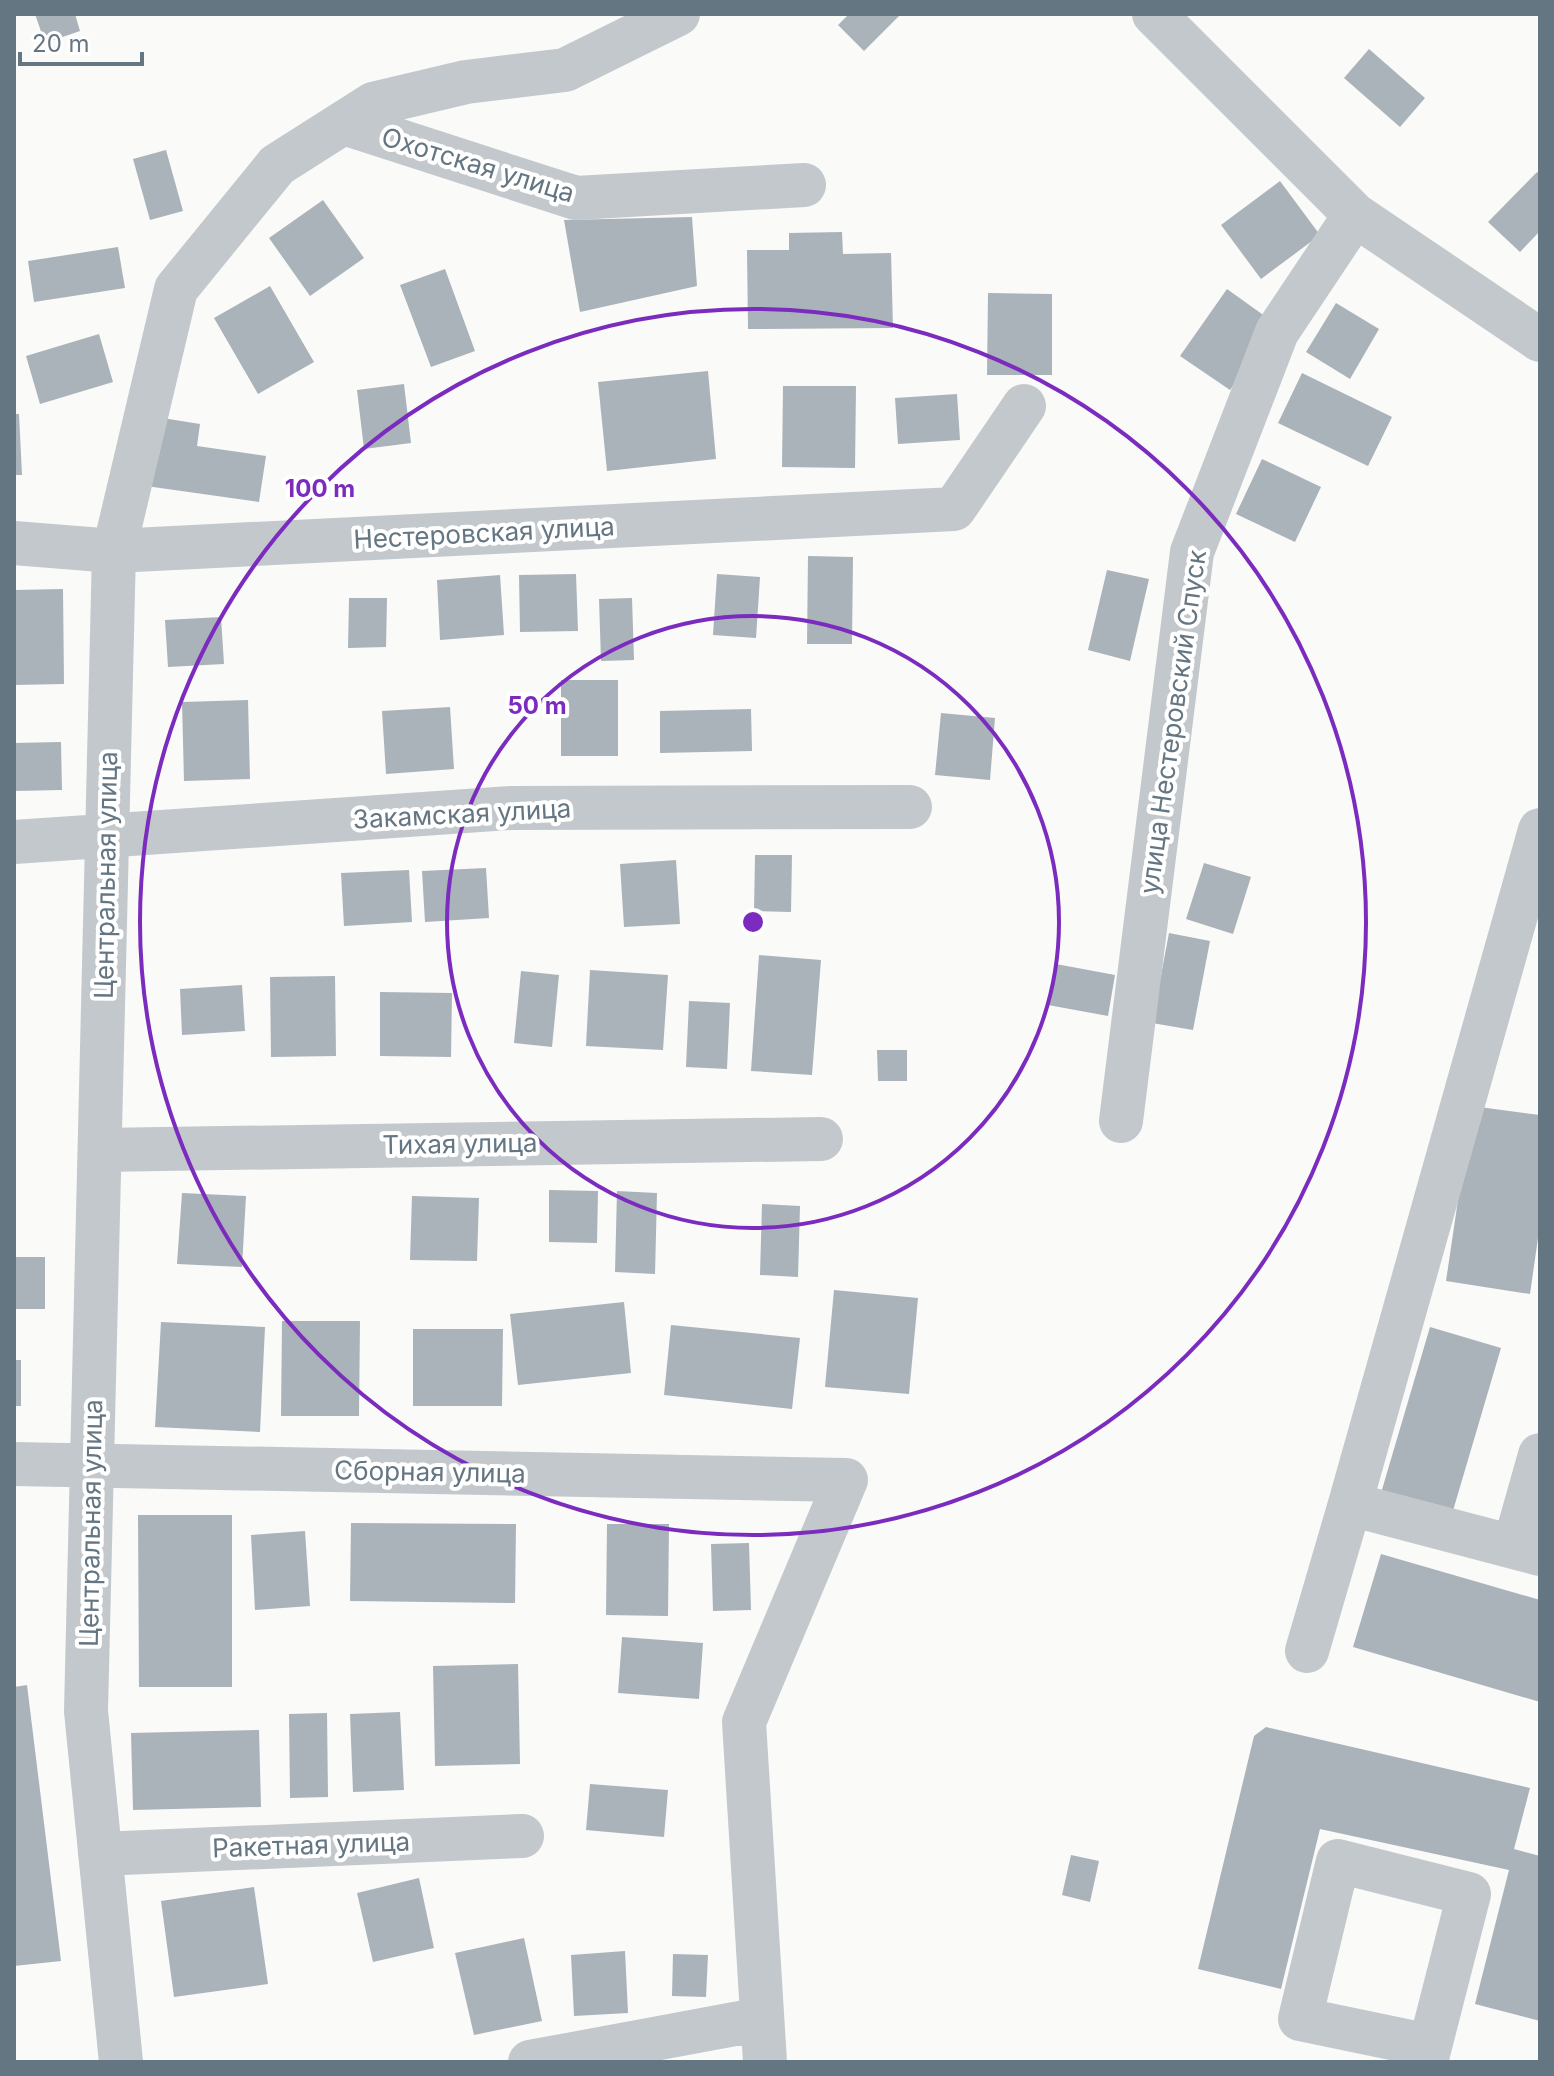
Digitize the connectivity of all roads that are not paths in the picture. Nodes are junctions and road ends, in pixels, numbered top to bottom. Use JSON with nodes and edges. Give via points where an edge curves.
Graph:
{"nodes":[{"id":1,"x":678,"y":14,"type":"edge"},
{"id":2,"x":1154,"y":14,"type":"edge"},
{"id":3,"x":344,"y":123,"type":"junction"},
{"id":4,"x":804,"y":185,"type":"dead end"},
{"id":5,"x":1355,"y":215,"type":"junction"},
{"id":6,"x":1540,"y":340,"type":"edge"},
{"id":7,"x":1024,"y":406,"type":"dead end"},
{"id":8,"x":14,"y":543,"type":"edge"},
{"id":9,"x":114,"y":551,"type":"junction"},
{"id":10,"x":910,"y":807,"type":"dead end"},
{"id":11,"x":1540,"y":830,"type":"edge"},
{"id":12,"x":107,"y":836,"type":"junction"},
{"id":13,"x":14,"y":842,"type":"edge"},
{"id":14,"x":1121,"y":1121,"type":"dead end"},
{"id":15,"x":821,"y":1139,"type":"dead end"},
{"id":16,"x":100,"y":1150,"type":"junction"},
{"id":17,"x":1540,"y":1455,"type":"edge"},
{"id":18,"x":14,"y":1464,"type":"edge"},
{"id":19,"x":92,"y":1465,"type":"junction"},
{"id":20,"x":1350,"y":1504,"type":"junction"},
{"id":21,"x":1527,"y":1551,"type":"edge"},
{"id":22,"x":1307,"y":1651,"type":"dead end"},
{"id":23,"x":522,"y":1836,"type":"dead end"},
{"id":24,"x":100,"y":1854,"type":"junction"},
{"id":25,"x":762,"y":2019,"type":"junction"},
{"id":26,"x":1428,"y":2054,"type":"edge"},
{"id":27,"x":121,"y":2062,"type":"edge"},
{"id":28,"x":530,"y":2062,"type":"edge"},
{"id":29,"x":765,"y":2062,"type":"edge"}],
"edges":[{"from":1,"to":3,"type":"street","name":"Центральная улица","via":[[565,70],[466,82],[373,104]]},
{"from":2,"to":5,"type":"street"},
{"from":3,"to":4,"type":"street","name":"Охотская улица","via":[[576,198]]},
{"from":3,"to":9,"type":"street","name":"Центральная улица","via":[[277,165],[176,289]]},
{"from":5,"to":6,"type":"street"},
{"from":5,"to":14,"type":"street","name":"улица Нестеровский Спуск","via":[[1277,332],[1192,552]]},
{"from":7,"to":9,"type":"street","name":"Нестеровская улица","via":[[954,509]]},
{"from":8,"to":9,"type":"street","name":"Нестеровская улица"},
{"from":9,"to":12,"type":"street","name":"Центральная улица"},
{"from":10,"to":12,"type":"street","name":"Закамская улица","via":[[511,808]]},
{"from":11,"to":20,"type":"street"},
{"from":12,"to":13,"type":"street","name":"Закамская улица"},
{"from":12,"to":16,"type":"street","name":"Центральная улица"},
{"from":15,"to":16,"type":"street","name":"Тихая улица"},
{"from":16,"to":19,"type":"street","name":"Центральная улица"},
{"from":17,"to":21,"type":"street"},
{"from":18,"to":19,"type":"street","name":"Сборная улица"},
{"from":19,"to":24,"type":"street","name":"Центральная улица","via":[[86,1711]]},
{"from":19,"to":25,"type":"street","name":"Сборная улица","via":[[846,1480],[744,1722]]},
{"from":20,"to":21,"type":"street"},
{"from":20,"to":22,"type":"street"},
{"from":23,"to":24,"type":"street","name":"Ракетная улица"},
{"from":24,"to":27,"type":"street","name":"Центральная улица"},
{"from":25,"to":28,"type":"street"},
{"from":25,"to":29,"type":"street"},
{"from":26,"to":26,"type":"street","via":[[1469,1894],[1338,1861],[1300,2019]]}]}
